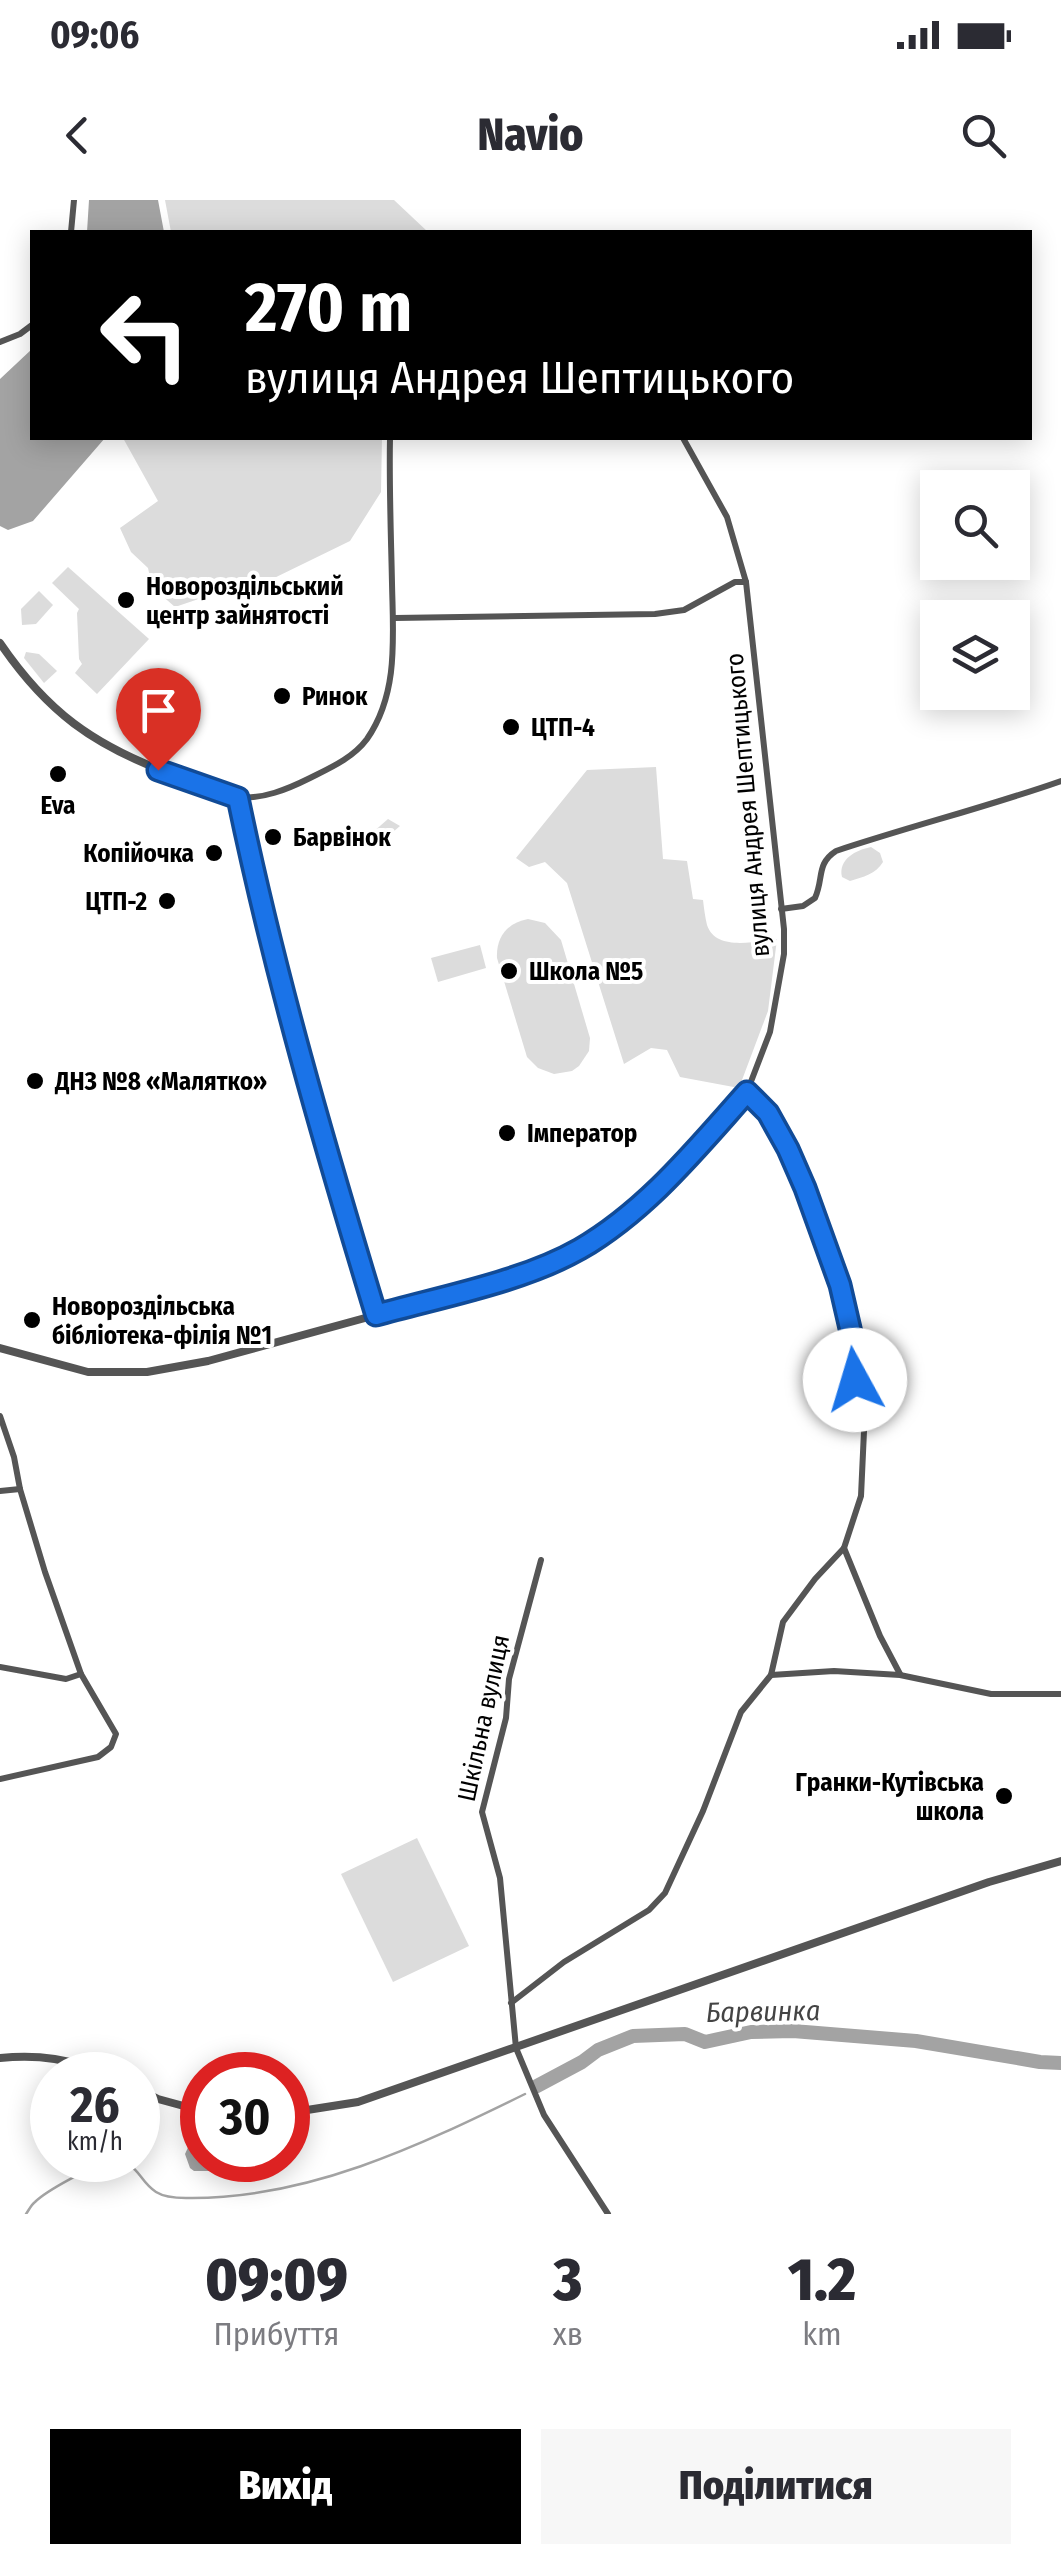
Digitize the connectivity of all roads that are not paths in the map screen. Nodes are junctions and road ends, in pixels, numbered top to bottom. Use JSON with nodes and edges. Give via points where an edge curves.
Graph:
{"nodes":[{"id":1,"x":74,"y":200,"type":"edge"},
{"id":2,"x":71,"y":230,"type":"edge"},
{"id":3,"x":30,"y":326,"type":"edge"},
{"id":4,"x":0,"y":342,"type":"edge"},
{"id":5,"x":390,"y":440,"type":"edge"},
{"id":6,"x":684,"y":440,"type":"edge"},
{"id":7,"x":746,"y":582,"type":"junction"},
{"id":8,"x":394,"y":618,"type":"junction"},
{"id":9,"x":0,"y":643,"type":"edge"},
{"id":10,"x":1061,"y":781,"type":"edge"},
{"id":11,"x":238,"y":798,"type":"junction"},
{"id":12,"x":781,"y":909,"type":"junction"},
{"id":13,"x":747,"y":1092,"type":"junction"},
{"id":14,"x":376,"y":1315,"type":"junction"},
{"id":15,"x":0,"y":1348,"type":"edge"},
{"id":16,"x":0,"y":1416,"type":"edge"},
{"id":17,"x":20,"y":1489,"type":"junction"},
{"id":18,"x":0,"y":1490,"type":"edge"},
{"id":19,"x":844,"y":1548,"type":"junction"},
{"id":20,"x":541,"y":1560,"type":"dead end"},
{"id":21,"x":0,"y":1667,"type":"edge"},
{"id":22,"x":81,"y":1674,"type":"junction"},
{"id":23,"x":771,"y":1675,"type":"junction"},
{"id":24,"x":900,"y":1675,"type":"junction"},
{"id":25,"x":1061,"y":1694,"type":"edge"},
{"id":26,"x":0,"y":1779,"type":"edge"},
{"id":27,"x":1061,"y":1861,"type":"edge"},
{"id":28,"x":511,"y":2003,"type":"junction"},
{"id":29,"x":516,"y":2048,"type":"junction"},
{"id":30,"x":30,"y":2057,"type":"edge"},
{"id":31,"x":0,"y":2058,"type":"edge"},
{"id":32,"x":310,"y":2110,"type":"edge"},
{"id":33,"x":608,"y":2214,"type":"edge"}],
"edges":[{"from":1,"to":2,"type":"street"},
{"from":3,"to":4,"type":"street"},
{"from":5,"to":8,"type":"street"},
{"from":6,"to":7,"type":"street","name":"вулиця Андрея Шептицького","via":[[727,518]]},
{"from":7,"to":8,"type":"street","via":[[684,610],[656,614]]},
{"from":7,"to":12,"type":"street","name":"вулиця Андрея Шептицького"},
{"from":8,"to":11,"type":"street","via":[[392,669],[366,740],[340,763],[299,783]]},
{"from":9,"to":11,"type":"street","via":[[77,727],[110,748]]},
{"from":10,"to":12,"type":"street","via":[[836,851],[826,858],[815,898]]},
{"from":11,"to":14,"type":"street","via":[[278,972]]},
{"from":12,"to":13,"type":"street","name":"вулиця Андрея Шептицького","via":[[784,954],[770,1032]]},
{"from":13,"to":14,"type":"street","name":"вулиця Андрея Шептицького","via":[[662,1186],[577,1250],[516,1276]]},
{"from":13,"to":19,"type":"street","via":[[768,1113],[805,1188],[852,1337],[864,1431],[861,1496]]},
{"from":14,"to":15,"type":"street","via":[[147,1372],[88,1372]]},
{"from":16,"to":17,"type":"street"},
{"from":17,"to":18,"type":"street"},
{"from":17,"to":22,"type":"street"},
{"from":19,"to":23,"type":"street","via":[[783,1622]]},
{"from":19,"to":24,"type":"street"},
{"from":20,"to":28,"type":"street","name":"Шкільна вулиця","via":[[482,1812],[500,1878]]},
{"from":21,"to":22,"type":"street","via":[[66,1680]]},
{"from":22,"to":26,"type":"street","via":[[116,1734],[110,1747],[98,1757]]},
{"from":23,"to":24,"type":"street"},
{"from":23,"to":28,"type":"street","via":[[741,1712],[666,1893]]},
{"from":24,"to":25,"type":"street","via":[[992,1694]]},
{"from":27,"to":29,"type":"street"},
{"from":28,"to":29,"type":"street","name":"Шкільна вулиця"},
{"from":29,"to":32,"type":"street","via":[[358,2102]]},
{"from":29,"to":33,"type":"street","name":"Шкільна вулиця","via":[[544,2115]]},
{"from":30,"to":31,"type":"street"}]}
